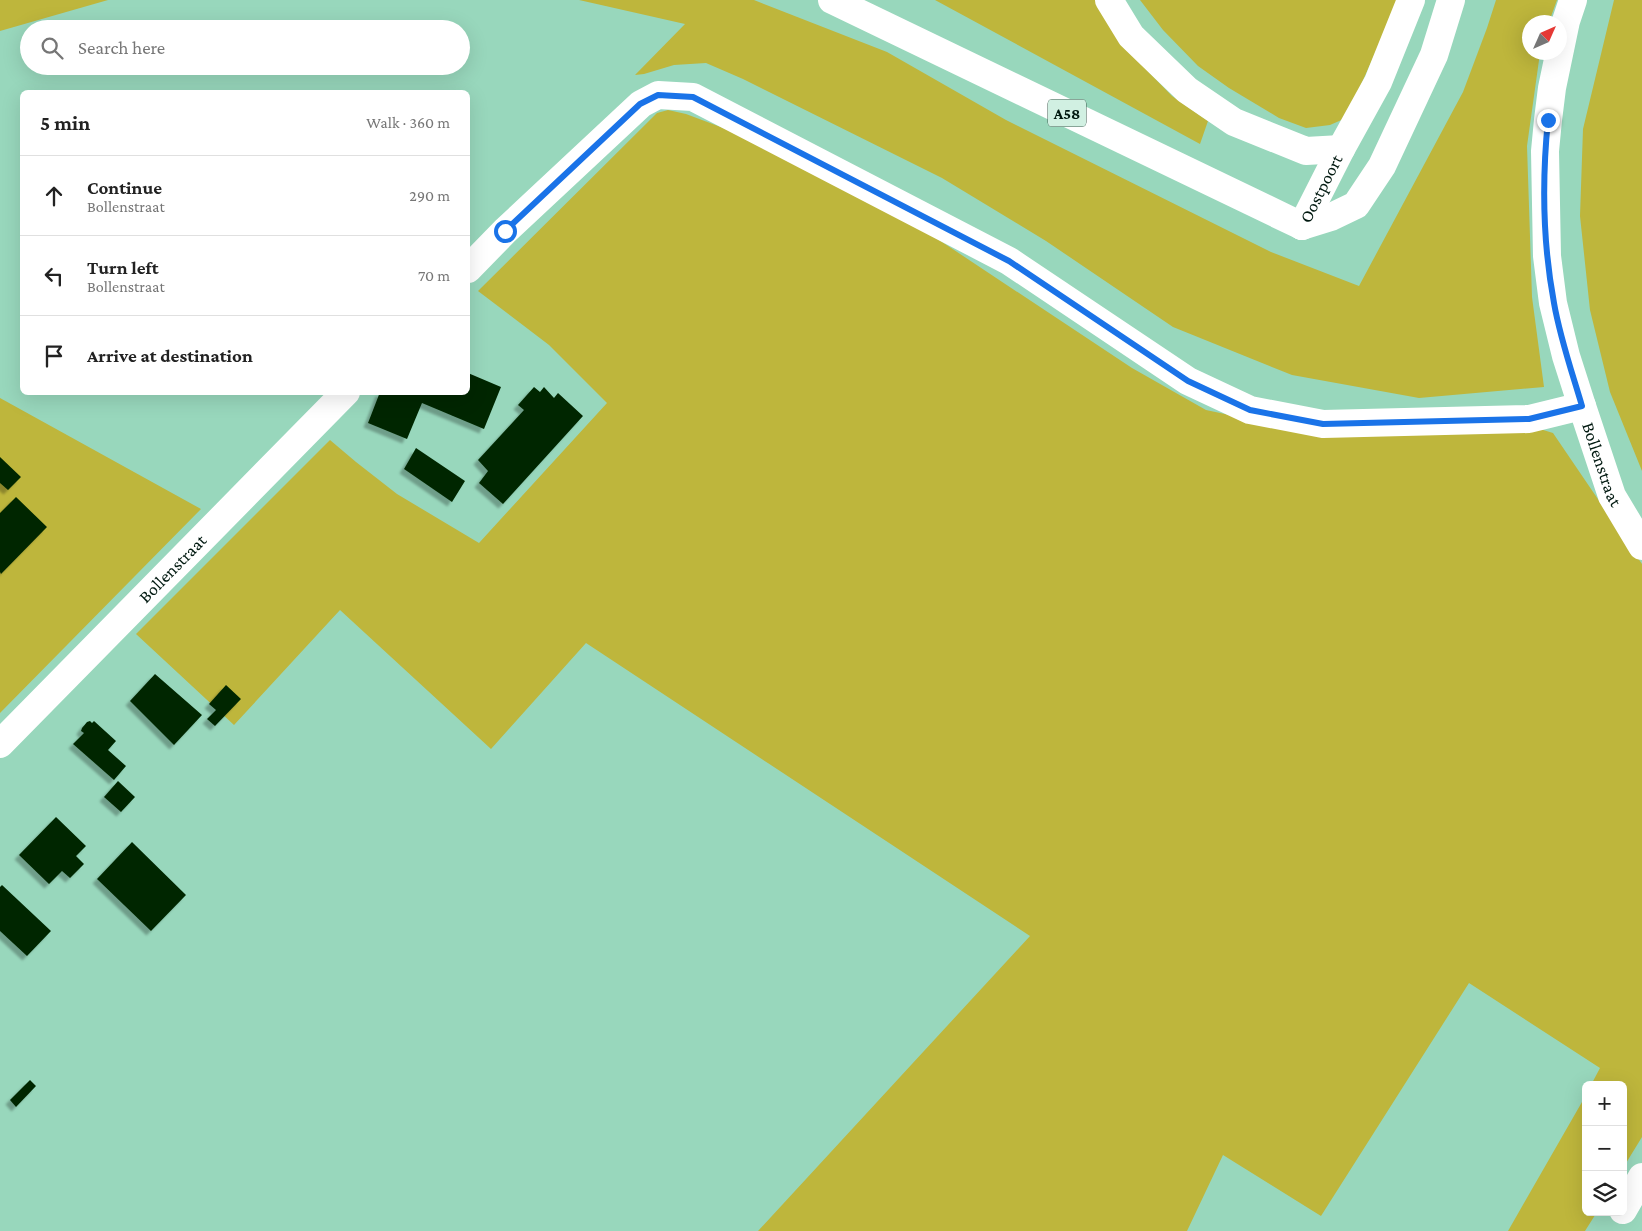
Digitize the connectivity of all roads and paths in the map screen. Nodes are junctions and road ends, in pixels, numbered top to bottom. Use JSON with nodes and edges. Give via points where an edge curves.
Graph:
{"nodes":[{"id":1,"x":832,"y":0,"type":"edge"},
{"id":2,"x":1109,"y":0,"type":"edge"},
{"id":3,"x":1411,"y":0,"type":"edge"},
{"id":4,"x":1451,"y":0,"type":"edge"},
{"id":5,"x":1573,"y":0,"type":"edge"},
{"id":6,"x":1341,"y":149,"type":"junction"},
{"id":7,"x":1302,"y":226,"type":"junction"},
{"id":8,"x":470,"y":267,"type":"edge"},
{"id":9,"x":343,"y":395,"type":"edge"},
{"id":10,"x":1582,"y":406,"type":"junction"},
{"id":11,"x":1642,"y":546,"type":"edge"},
{"id":12,"x":0,"y":744,"type":"edge"},
{"id":13,"x":1642,"y":1177,"type":"edge"},
{"id":14,"x":1627,"y":1204,"type":"edge"},
{"id":15,"x":1620,"y":1216,"type":"edge"},
{"id":16,"x":1611,"y":1231,"type":"edge"}],
"edges":[{"from":1,"to":7,"type":"main road","number":"A58"},
{"from":2,"to":6,"type":"main road","via":[[1131,36],[1187,90],[1234,122],[1306,151]]},
{"from":3,"to":6,"type":"main road","name":"Oostpoort","via":[[1378,82]]},
{"from":4,"to":7,"type":"main road","name":"Oostpoort","via":[[1434,55],[1382,166],[1356,205]]},
{"from":5,"to":10,"type":"main road","name":"Bollenstraat","via":[[1552,88],[1545,151],[1545,204],[1547,256],[1554,303]]},
{"from":6,"to":7,"type":"main road","name":"Oostpoort"},
{"from":8,"to":10,"type":"main road","name":"Bollenstraat","via":[[640,104],[658,95],[693,97],[1009,261],[1188,381],[1250,410],[1323,424],[1529,419]]},
{"from":9,"to":12,"type":"main road","name":"Bollenstraat"},
{"from":10,"to":11,"type":"main road","name":"Bollenstraat","via":[[1612,496]]},
{"from":13,"to":14,"type":"main road"},
{"from":15,"to":16,"type":"main road"}]}
